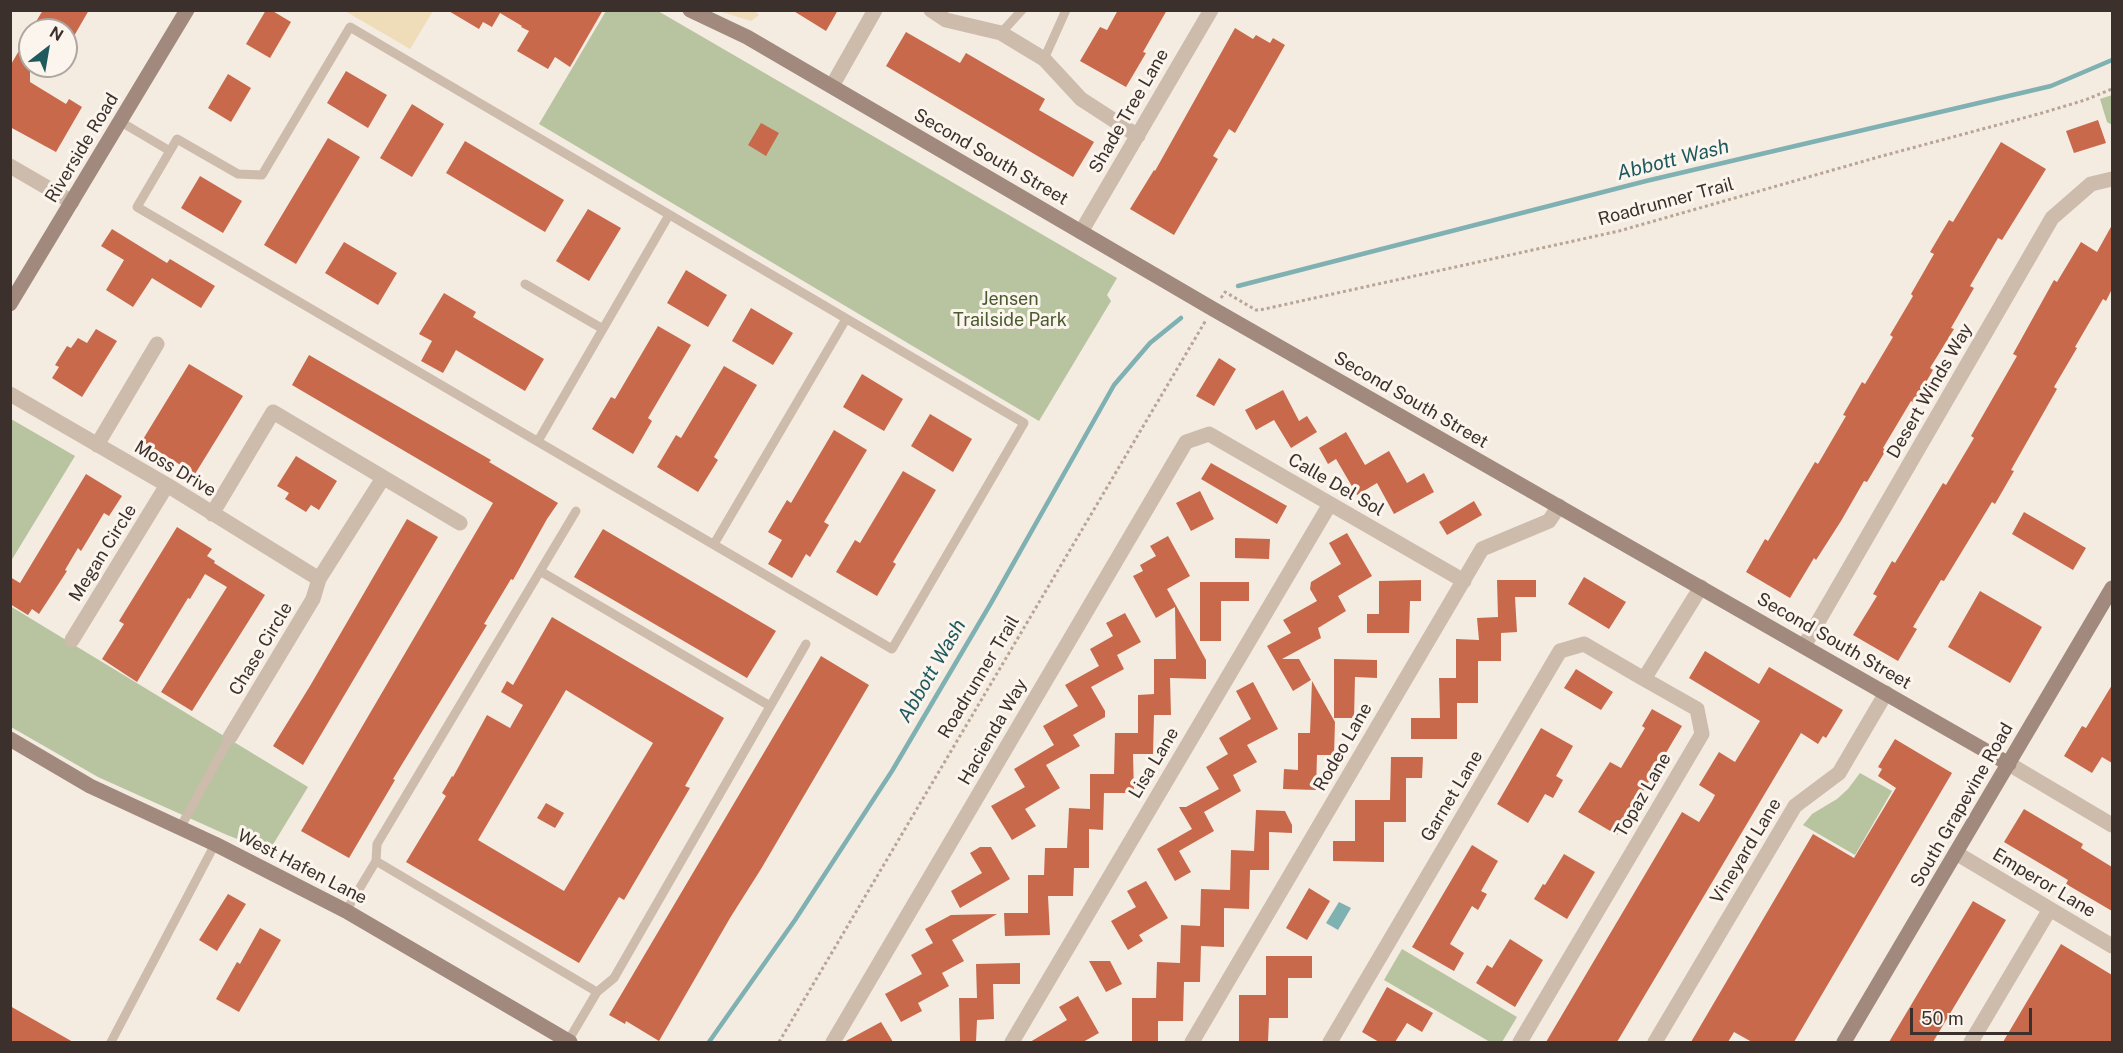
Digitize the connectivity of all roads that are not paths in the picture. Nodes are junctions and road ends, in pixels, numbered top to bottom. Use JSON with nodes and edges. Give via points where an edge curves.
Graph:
{"nodes":[{"id":1,"x":187,"y":10,"type":"edge"},
{"id":2,"x":690,"y":10,"type":"edge"},
{"id":3,"x":875,"y":10,"type":"edge"},
{"id":4,"x":931,"y":10,"type":"edge"},
{"id":5,"x":1022,"y":10,"type":"edge"},
{"id":6,"x":1066,"y":10,"type":"edge"},
{"id":7,"x":1211,"y":10,"type":"edge"},
{"id":8,"x":1001,"y":33,"type":"junction"},
{"id":9,"x":1044,"y":59,"type":"junction"},
{"id":10,"x":832,"y":86,"type":"junction"},
{"id":11,"x":121,"y":122,"type":"junction"},
{"id":12,"x":1137,"y":135,"type":"junction"},
{"id":13,"x":170,"y":151,"type":"junction"},
{"id":14,"x":10,"y":166,"type":"edge"},
{"id":15,"x":2112,"y":179,"type":"edge"},
{"id":16,"x":72,"y":202,"type":"junction"},
{"id":17,"x":669,"y":215,"type":"junction"},
{"id":18,"x":1081,"y":232,"type":"junction"},
{"id":19,"x":525,"y":284,"type":"dead end"},
{"id":20,"x":10,"y":304,"type":"edge"},
{"id":21,"x":846,"y":319,"type":"junction"},
{"id":22,"x":603,"y":329,"type":"junction"},
{"id":23,"x":157,"y":345,"type":"dead end"},
{"id":24,"x":10,"y":394,"type":"edge"},
{"id":25,"x":538,"y":441,"type":"junction"},
{"id":26,"x":1186,"y":442,"type":"joint"},
{"id":27,"x":97,"y":445,"type":"junction"},
{"id":28,"x":383,"y":478,"type":"junction"},
{"id":29,"x":167,"y":486,"type":"junction"},
{"id":30,"x":1330,"y":504,"type":"junction"},
{"id":31,"x":1559,"y":506,"type":"junction"},
{"id":32,"x":576,"y":511,"type":"dead end"},
{"id":33,"x":212,"y":514,"type":"junction"},
{"id":34,"x":460,"y":523,"type":"dead end"},
{"id":35,"x":714,"y":544,"type":"junction"},
{"id":36,"x":540,"y":571,"type":"junction"},
{"id":37,"x":319,"y":579,"type":"junction"},
{"id":38,"x":1464,"y":581,"type":"junction"},
{"id":39,"x":1701,"y":587,"type":"junction"},
{"id":40,"x":2112,"y":588,"type":"edge"},
{"id":41,"x":72,"y":640,"type":"dead end"},
{"id":42,"x":806,"y":644,"type":"dead end"},
{"id":43,"x":1804,"y":646,"type":"junction"},
{"id":44,"x":1644,"y":678,"type":"junction"},
{"id":45,"x":1886,"y":693,"type":"junction"},
{"id":46,"x":770,"y":706,"type":"junction"},
{"id":47,"x":230,"y":737,"type":"joint"},
{"id":48,"x":10,"y":739,"type":"edge"},
{"id":49,"x":2009,"y":764,"type":"junction"},
{"id":50,"x":2112,"y":825,"type":"edge"},
{"id":51,"x":180,"y":828,"type":"junction"},
{"id":52,"x":215,"y":844,"type":"junction"},
{"id":53,"x":1956,"y":853,"type":"junction"},
{"id":54,"x":376,"y":861,"type":"junction"},
{"id":55,"x":2050,"y":909,"type":"junction"},
{"id":56,"x":346,"y":911,"type":"junction"},
{"id":57,"x":2112,"y":946,"type":"edge"},
{"id":58,"x":597,"y":992,"type":"junction"},
{"id":59,"x":111,"y":1042,"type":"edge"},
{"id":60,"x":569,"y":1042,"type":"edge"},
{"id":61,"x":833,"y":1042,"type":"edge"},
{"id":62,"x":1011,"y":1042,"type":"edge"},
{"id":63,"x":1192,"y":1042,"type":"edge"},
{"id":64,"x":1330,"y":1042,"type":"edge"},
{"id":65,"x":1520,"y":1042,"type":"edge"},
{"id":66,"x":1655,"y":1042,"type":"edge"},
{"id":67,"x":1845,"y":1042,"type":"edge"},
{"id":68,"x":1971,"y":1042,"type":"edge"}],
"edges":[{"from":1,"to":11,"type":"street","name":"Riverside Road"},
{"from":2,"to":10,"type":"street","name":"Second South Street","via":[[747,37]]},
{"from":3,"to":10,"type":"street"},
{"from":4,"to":8,"type":"street","via":[[946,20]]},
{"from":5,"to":8,"type":"lane"},
{"from":6,"to":9,"type":"lane"},
{"from":7,"to":12,"type":"street","name":"Shade Tree Lane"},
{"from":8,"to":9,"type":"street"},
{"from":9,"to":12,"type":"street","via":[[1081,99]]},
{"from":10,"to":18,"type":"street","name":"Second South Street"},
{"from":11,"to":13,"type":"lane"},
{"from":11,"to":16,"type":"street","name":"Riverside Road"},
{"from":12,"to":18,"type":"street","name":"Shade Tree Lane"},
{"from":13,"to":17,"type":"lane","via":[[177,139],[238,174],[262,175],[350,27]]},
{"from":13,"to":25,"type":"lane","via":[[137,207]]},
{"from":14,"to":16,"type":"street"},
{"from":15,"to":43,"type":"street","name":"Desert Winds Way","via":[[2091,184],[2052,218]]},
{"from":16,"to":20,"type":"street","name":"Riverside Road"},
{"from":17,"to":21,"type":"lane"},
{"from":17,"to":22,"type":"lane"},
{"from":18,"to":31,"type":"street","name":"Second South Street"},
{"from":19,"to":22,"type":"lane"},
{"from":21,"to":35,"type":"lane"},
{"from":21,"to":35,"type":"lane","via":[[1024,423],[892,649]]},
{"from":22,"to":25,"type":"lane"},
{"from":23,"to":27,"type":"street"},
{"from":24,"to":27,"type":"street","name":"Moss Drive"},
{"from":25,"to":35,"type":"lane"},
{"from":26,"to":30,"type":"street","name":"Calle Del Sol","via":[[1209,434]]},
{"from":26,"to":61,"type":"street","name":"Hacienda Way"},
{"from":27,"to":29,"type":"street","name":"Moss Drive"},
{"from":28,"to":33,"type":"street","via":[[273,412]]},
{"from":28,"to":34,"type":"street"},
{"from":28,"to":37,"type":"street","name":"Chase Circle"},
{"from":29,"to":33,"type":"street","name":"Moss Drive"},
{"from":29,"to":41,"type":"street","name":"Megan Circle"},
{"from":30,"to":38,"type":"street","name":"Calle Del Sol"},
{"from":30,"to":62,"type":"street","name":"Lisa Lane"},
{"from":31,"to":38,"type":"street","name":"Rodeo Lane","via":[[1549,521],[1482,549]]},
{"from":31,"to":39,"type":"street","name":"Second South Street"},
{"from":32,"to":36,"type":"lane"},
{"from":33,"to":37,"type":"street","name":"Moss Drive"},
{"from":36,"to":46,"type":"lane"},
{"from":36,"to":54,"type":"lane","via":[[377,844]]},
{"from":37,"to":47,"type":"street","name":"Chase Circle","via":[[314,599]]},
{"from":38,"to":63,"type":"street","name":"Rodeo Lane"},
{"from":39,"to":43,"type":"street","name":"Second South Street"},
{"from":39,"to":44,"type":"street"},
{"from":40,"to":49,"type":"street","name":"South Grapevine Road"},
{"from":42,"to":46,"type":"lane"},
{"from":43,"to":45,"type":"street","name":"Second South Street"},
{"from":44,"to":64,"type":"street","name":"Garnet Lane","via":[[1584,644],[1560,651]]},
{"from":44,"to":65,"type":"street","name":"Topaz Lane","via":[[1697,710],[1702,734]]},
{"from":45,"to":49,"type":"street","name":"Second South Street"},
{"from":45,"to":66,"type":"street","name":"Vineyard Lane","via":[[1839,773],[1795,806]]},
{"from":46,"to":58,"type":"lane","via":[[614,978]]},
{"from":47,"to":51,"type":"lane"},
{"from":48,"to":51,"type":"street","name":"West Hafen Lane","via":[[90,786]]},
{"from":49,"to":50,"type":"street","name":"Second South Street"},
{"from":49,"to":53,"type":"street","name":"South Grapevine Road"},
{"from":51,"to":52,"type":"street","name":"West Hafen Lane"},
{"from":52,"to":56,"type":"street","name":"West Hafen Lane"},
{"from":52,"to":59,"type":"lane"},
{"from":53,"to":55,"type":"street","name":"Emperor Lane"},
{"from":53,"to":67,"type":"street","name":"South Grapevine Road"},
{"from":54,"to":56,"type":"lane"},
{"from":54,"to":58,"type":"lane"},
{"from":55,"to":57,"type":"street","name":"Emperor Lane"},
{"from":55,"to":68,"type":"street"},
{"from":56,"to":60,"type":"street","name":"West Hafen Lane"},
{"from":58,"to":60,"type":"lane"}]}
